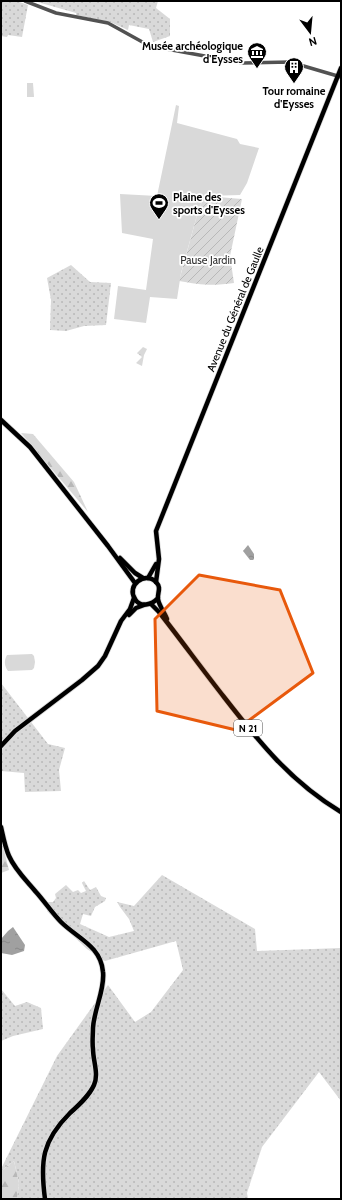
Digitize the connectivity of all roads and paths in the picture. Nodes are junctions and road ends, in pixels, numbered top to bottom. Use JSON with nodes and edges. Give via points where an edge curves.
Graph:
{"nodes":[{"id":1,"x":24,"y":1,"type":"edge"},
{"id":2,"x":341,"y":68,"type":"edge"},
{"id":3,"x":339,"y":77,"type":"edge"},
{"id":4,"x":1,"y":420,"type":"edge"},
{"id":5,"x":108,"y":546,"type":"junction"},
{"id":6,"x":159,"y":559,"type":"junction"},
{"id":7,"x":145,"y":578,"type":"junction"},
{"id":8,"x":156,"y":582,"type":"junction"},
{"id":9,"x":135,"y":583,"type":"junction"},
{"id":10,"x":134,"y":598,"type":"junction"},
{"id":11,"x":158,"y":598,"type":"junction"},
{"id":12,"x":151,"y":604,"type":"junction"},
{"id":13,"x":144,"y":605,"type":"junction"},
{"id":14,"x":172,"y":628,"type":"junction"},
{"id":15,"x":117,"y":630,"type":"junction"},
{"id":16,"x":1,"y":746,"type":"edge"},
{"id":17,"x":341,"y":812,"type":"edge"},
{"id":18,"x":1,"y":826,"type":"edge"},
{"id":19,"x":45,"y":1199,"type":"edge"}],
"edges":[{"from":1,"to":3,"type":"street","via":[[56,13],[108,23],[146,44],[161,48],[243,63],[290,62]]},
{"from":2,"to":3,"type":"main road","name":"Avenue du Général de Gaulle"},
{"from":3,"to":6,"type":"main road","name":"Avenue du Général de Gaulle","via":[[156,531]]},
{"from":4,"to":5,"type":"main road","via":[[30,447]]},
{"from":5,"to":7,"type":"main road","via":[[135,573]]},
{"from":5,"to":9,"type":"main road"},
{"from":6,"to":7,"type":"main road","via":[[152,572]]},
{"from":6,"to":8,"type":"main road","name":"Avenue du Général de Gaulle"},
{"from":7,"to":8,"type":"main road"},
{"from":7,"to":9,"type":"main road"},
{"from":8,"to":11,"type":"main road","via":[[160,590]]},
{"from":9,"to":10,"type":"main road","via":[[132,591]]},
{"from":10,"to":13,"type":"main road"},
{"from":10,"to":15,"type":"main road"},
{"from":11,"to":12,"type":"main road"},
{"from":11,"to":14,"type":"main road","number":"N 21"},
{"from":12,"to":13,"type":"main road"},
{"from":12,"to":14,"type":"main road","number":"N 21"},
{"from":13,"to":15,"type":"main road","via":[[136,608]]},
{"from":14,"to":17,"type":"main road","number":"N 21","via":[[247,726],[282,766],[311,792]]},
{"from":15,"to":16,"type":"main road","via":[[106,656],[98,666],[15,731]]},
{"from":18,"to":19,"type":"main road","via":[[6,849],[15,867],[62,923],[92,947],[99,956],[104,970],[104,982],[93,1027],[96,1075],[94,1085],[65,1118],[46,1147],[42,1178]]}]}
